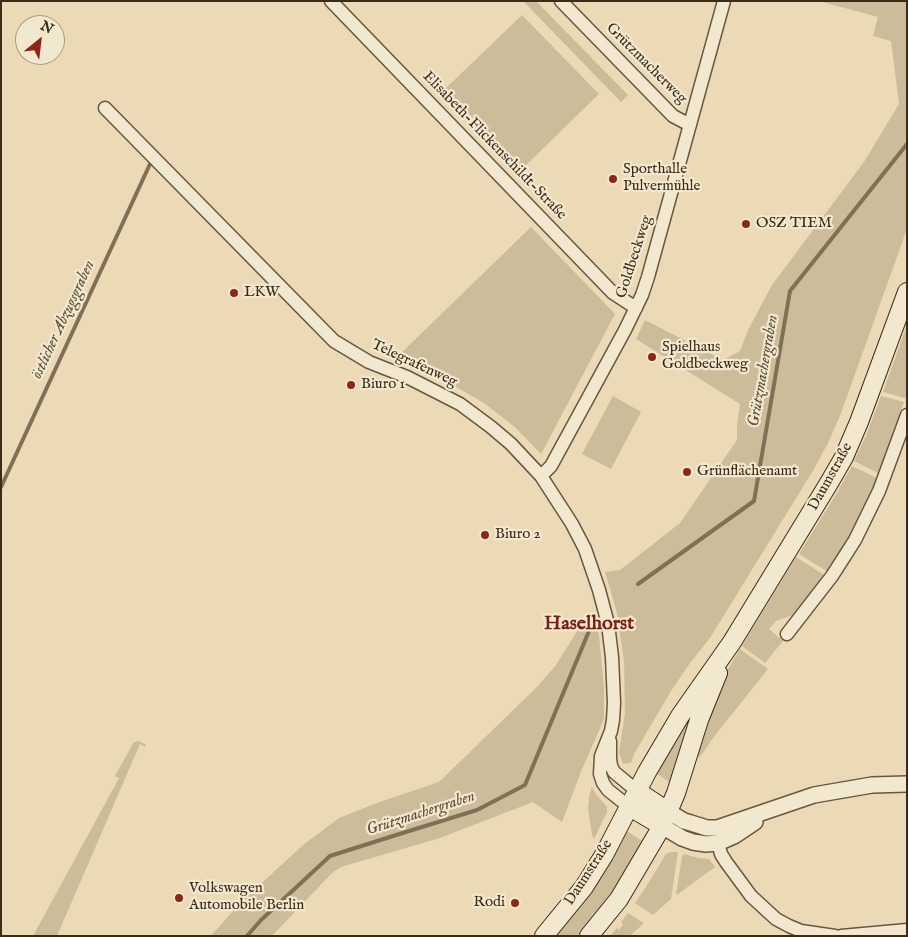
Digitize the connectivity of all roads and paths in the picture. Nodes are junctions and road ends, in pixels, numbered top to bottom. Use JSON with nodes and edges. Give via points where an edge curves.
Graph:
{"nodes":[{"id":1,"x":332,"y":1,"type":"edge"},
{"id":2,"x":562,"y":1,"type":"edge"},
{"id":3,"x":724,"y":1,"type":"edge"},
{"id":4,"x":105,"y":108,"type":"dead end"},
{"id":5,"x":690,"y":125,"type":"junction"},
{"id":6,"x":907,"y":292,"type":"edge"},
{"id":7,"x":636,"y":308,"type":"junction"},
{"id":8,"x":907,"y":415,"type":"edge"},
{"id":9,"x":541,"y":476,"type":"junction"},
{"id":10,"x":786,"y":634,"type":"dead end"},
{"id":11,"x":727,"y":649,"type":"junction"},
{"id":12,"x":611,"y":730,"type":"junction"},
{"id":13,"x":907,"y":784,"type":"edge"},
{"id":14,"x":633,"y":799,"type":"junction"},
{"id":15,"x":775,"y":809,"type":"junction"},
{"id":16,"x":665,"y":819,"type":"junction"},
{"id":17,"x":718,"y":843,"type":"junction"},
{"id":18,"x":907,"y":930,"type":"edge"},
{"id":19,"x":802,"y":933,"type":"edge"},
{"id":20,"x":544,"y":936,"type":"edge"},
{"id":21,"x":589,"y":936,"type":"edge"},
{"id":22,"x":835,"y":936,"type":"edge"},
{"id":23,"x":842,"y":936,"type":"edge"}],
"edges":[{"from":1,"to":7,"type":"street","name":"Elisabeth-Flickenschildt-Straße","via":[[612,293]]},
{"from":2,"to":5,"type":"street","name":"Grützmacherweg","via":[[673,116]]},
{"from":3,"to":5,"type":"street","name":"Goldbeckweg"},
{"from":4,"to":9,"type":"street","name":"Telegrafenweg","via":[[334,341],[369,362],[460,404],[511,444]]},
{"from":5,"to":7,"type":"street","name":"Goldbeckweg","via":[[648,277]]},
{"from":6,"to":11,"type":"main road","name":"Daumstraße","via":[[844,457]]},
{"from":7,"to":9,"type":"street","name":"Goldbeckweg","via":[[551,466]]},
{"from":8,"to":10,"type":"street","via":[[879,491],[855,540],[832,576]]},
{"from":9,"to":12,"type":"street","name":"Telegrafenweg","via":[[572,524],[599,590],[612,657],[614,703]]},
{"from":11,"to":14,"type":"main road","name":"Daumstraße","via":[[680,716]]},
{"from":11,"to":16,"type":"main road","name":"Daumstraße"},
{"from":12,"to":14,"type":"street","name":"Telegrafenweg","via":[[611,766]]},
{"from":12,"to":14,"type":"street","name":"Telegrafenweg","via":[[601,756],[600,774],[608,790]]},
{"from":13,"to":15,"type":"street","via":[[836,790]]},
{"from":14,"to":16,"type":"main road"},
{"from":14,"to":20,"type":"main road","name":"Daumstraße","via":[[584,887]]},
{"from":15,"to":16,"type":"street","via":[[717,828]]},
{"from":15,"to":17,"type":"street"},
{"from":16,"to":17,"type":"street","via":[[682,838],[706,844]]},
{"from":16,"to":21,"type":"main road","name":"Daumstraße","via":[[619,899]]},
{"from":17,"to":19,"type":"street","via":[[726,862],[752,896],[776,919]]},
{"from":18,"to":23,"type":"street"},
{"from":19,"to":22,"type":"street"}]}
